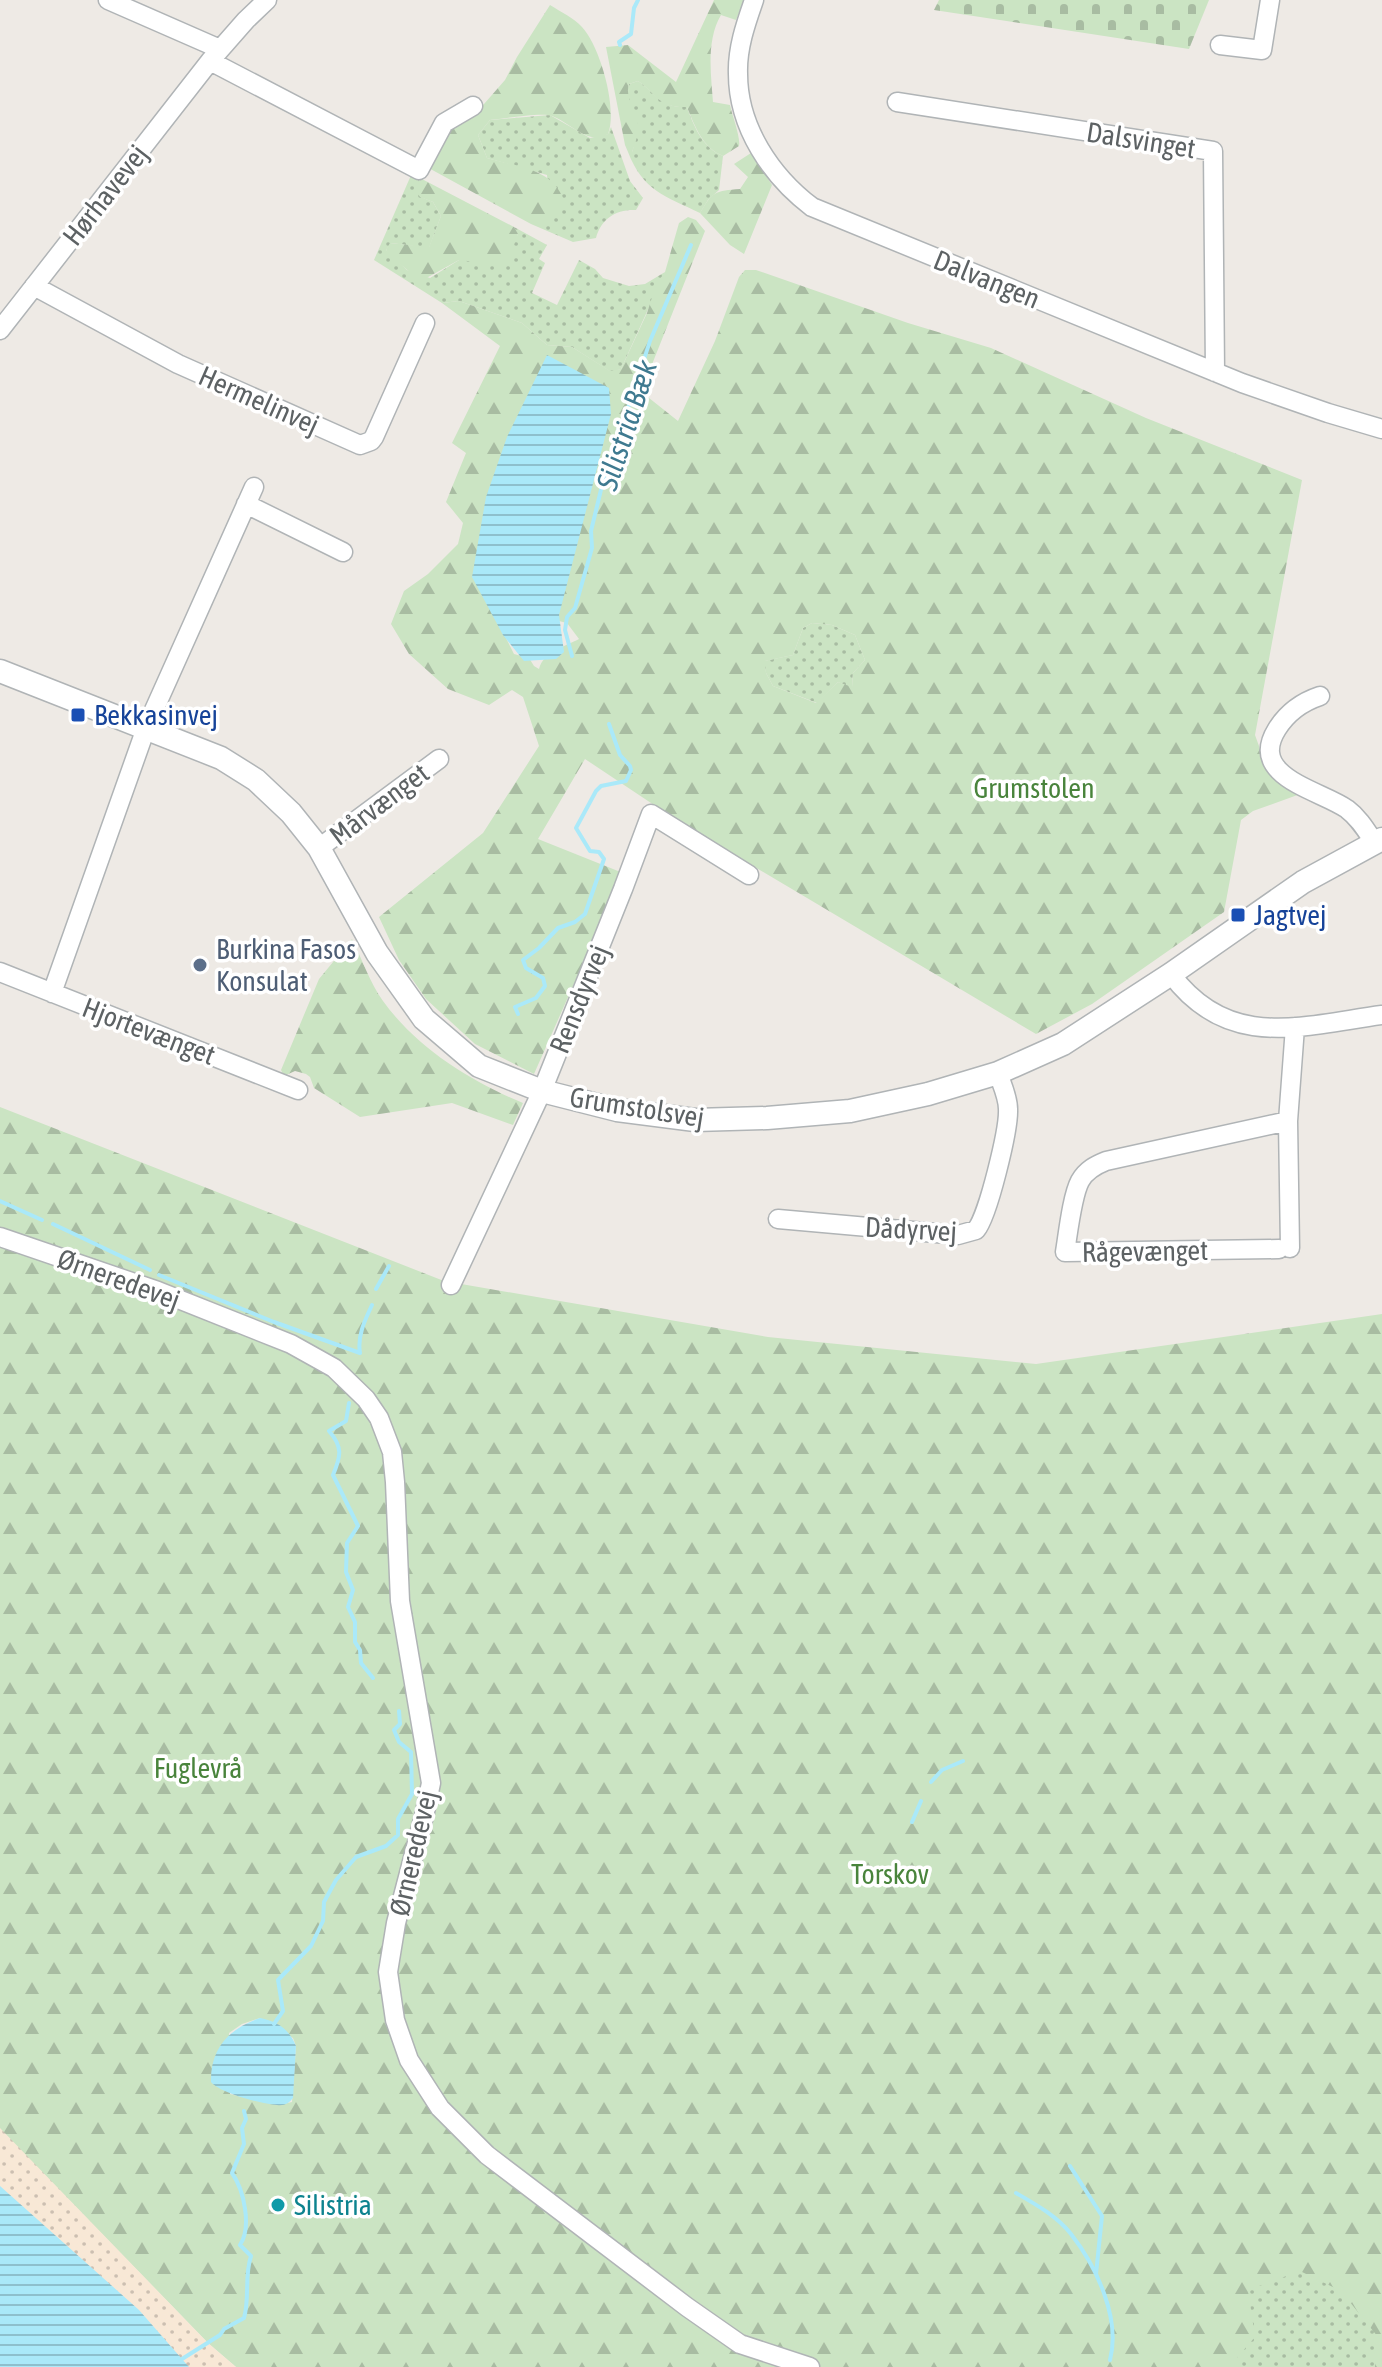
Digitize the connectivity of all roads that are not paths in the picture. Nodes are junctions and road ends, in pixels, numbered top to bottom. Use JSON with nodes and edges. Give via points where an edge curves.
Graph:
{"nodes":[{"id":1,"x":108,"y":0,"type":"edge"},
{"id":2,"x":267,"y":0,"type":"edge"},
{"id":3,"x":754,"y":0,"type":"edge"},
{"id":4,"x":1270,"y":0,"type":"edge"},
{"id":5,"x":1220,"y":45,"type":"dead end"},
{"id":6,"x":215,"y":55,"type":"junction"},
{"id":7,"x":897,"y":102,"type":"dead end"},
{"id":8,"x":473,"y":106,"type":"dead end"},
{"id":9,"x":34,"y":286,"type":"junction"},
{"id":10,"x":425,"y":323,"type":"dead end"},
{"id":11,"x":0,"y":330,"type":"edge"},
{"id":12,"x":1215,"y":372,"type":"junction"},
{"id":13,"x":1382,"y":429,"type":"edge"},
{"id":14,"x":343,"y":552,"type":"dead end"},
{"id":15,"x":0,"y":671,"type":"edge"},
{"id":16,"x":1320,"y":696,"type":"dead end"},
{"id":17,"x":146,"y":728,"type":"junction"},
{"id":18,"x":439,"y":759,"type":"dead end"},
{"id":19,"x":1378,"y":840,"type":"edge"},
{"id":20,"x":319,"y":848,"type":"junction"},
{"id":21,"x":749,"y":875,"type":"dead end"},
{"id":22,"x":0,"y":972,"type":"edge"},
{"id":23,"x":1171,"y":974,"type":"junction"},
{"id":24,"x":52,"y":993,"type":"junction"},
{"id":25,"x":1382,"y":1015,"type":"edge"},
{"id":26,"x":1295,"y":1027,"type":"junction"},
{"id":27,"x":998,"y":1073,"type":"junction"},
{"id":28,"x":298,"y":1090,"type":"dead end"},
{"id":29,"x":542,"y":1091,"type":"junction"},
{"id":30,"x":1288,"y":1121,"type":"junction"},
{"id":31,"x":778,"y":1219,"type":"dead end"},
{"id":32,"x":0,"y":1237,"type":"edge"},
{"id":33,"x":451,"y":1285,"type":"dead end"},
{"id":34,"x":810,"y":2367,"type":"edge"}],
"edges":[{"from":1,"to":6,"type":"street"},
{"from":2,"to":6,"type":"street","name":"Hørhavevej"},
{"from":3,"to":12,"type":"street","name":"Dalvangen","via":[[739,57],[739,93],[745,118],[768,163],[801,199]]},
{"from":4,"to":5,"type":"street","via":[[1262,50]]},
{"from":6,"to":8,"type":"street","via":[[419,170],[444,123]]},
{"from":6,"to":9,"type":"street","name":"Hørhavevej"},
{"from":7,"to":12,"type":"street","name":"Dalsvinget","via":[[1213,151]]},
{"from":9,"to":10,"type":"street","name":"Hermelinvej","via":[[178,364],[360,445],[374,437]]},
{"from":9,"to":11,"type":"street","name":"Hørhavevej"},
{"from":12,"to":13,"type":"street","name":"Dalvangen"},
{"from":14,"to":17,"type":"street","via":[[250,495]]},
{"from":15,"to":17,"type":"street","name":"Grumstolsvej"},
{"from":16,"to":19,"type":"street","name":"Grumstolsvej","via":[[1285,716],[1272,737],[1275,768],[1343,806]]},
{"from":17,"to":20,"type":"street","name":"Grumstolsvej","via":[[221,758],[256,780]]},
{"from":17,"to":24,"type":"street"},
{"from":18,"to":20,"type":"street","name":"Mårvænget"},
{"from":19,"to":23,"type":"street","name":"Grumstolsvej","via":[[1303,882]]},
{"from":20,"to":29,"type":"street","name":"Grumstolsvej","via":[[377,953],[424,1019],[479,1066]]},
{"from":21,"to":29,"type":"street","name":"Rensdyrvej","via":[[651,814]]},
{"from":22,"to":24,"type":"street","name":"Hjortevænget"},
{"from":23,"to":26,"type":"street","via":[[1193,1000],[1221,1018],[1255,1027]]},
{"from":23,"to":27,"type":"street","name":"Grumstolsvej","via":[[1063,1044]]},
{"from":24,"to":28,"type":"street","name":"Hjortevænget"},
{"from":25,"to":26,"type":"street"},
{"from":26,"to":30,"type":"street","name":"Rågevænget"},
{"from":27,"to":29,"type":"street","name":"Grumstolsvej","via":[[850,1111],[752,1118],[695,1120],[617,1110]]},
{"from":27,"to":31,"type":"street","name":"Dådyrvej","via":[[1007,1122],[985,1215],[976,1230],[958,1235]]},
{"from":29,"to":33,"type":"street","name":"Rensdyrvej"},
{"from":30,"to":30,"type":"street","name":"Rågevænget","via":[[1098,1164],[1079,1183],[1065,1252],[1284,1248]]},
{"from":32,"to":34,"type":"street","name":"Ørneredevej","via":[[291,1344],[334,1368],[366,1399],[392,1452],[400,1601],[431,1783],[388,1972],[395,2020],[409,2060],[440,2108],[524,2184],[740,2344]]}]}
